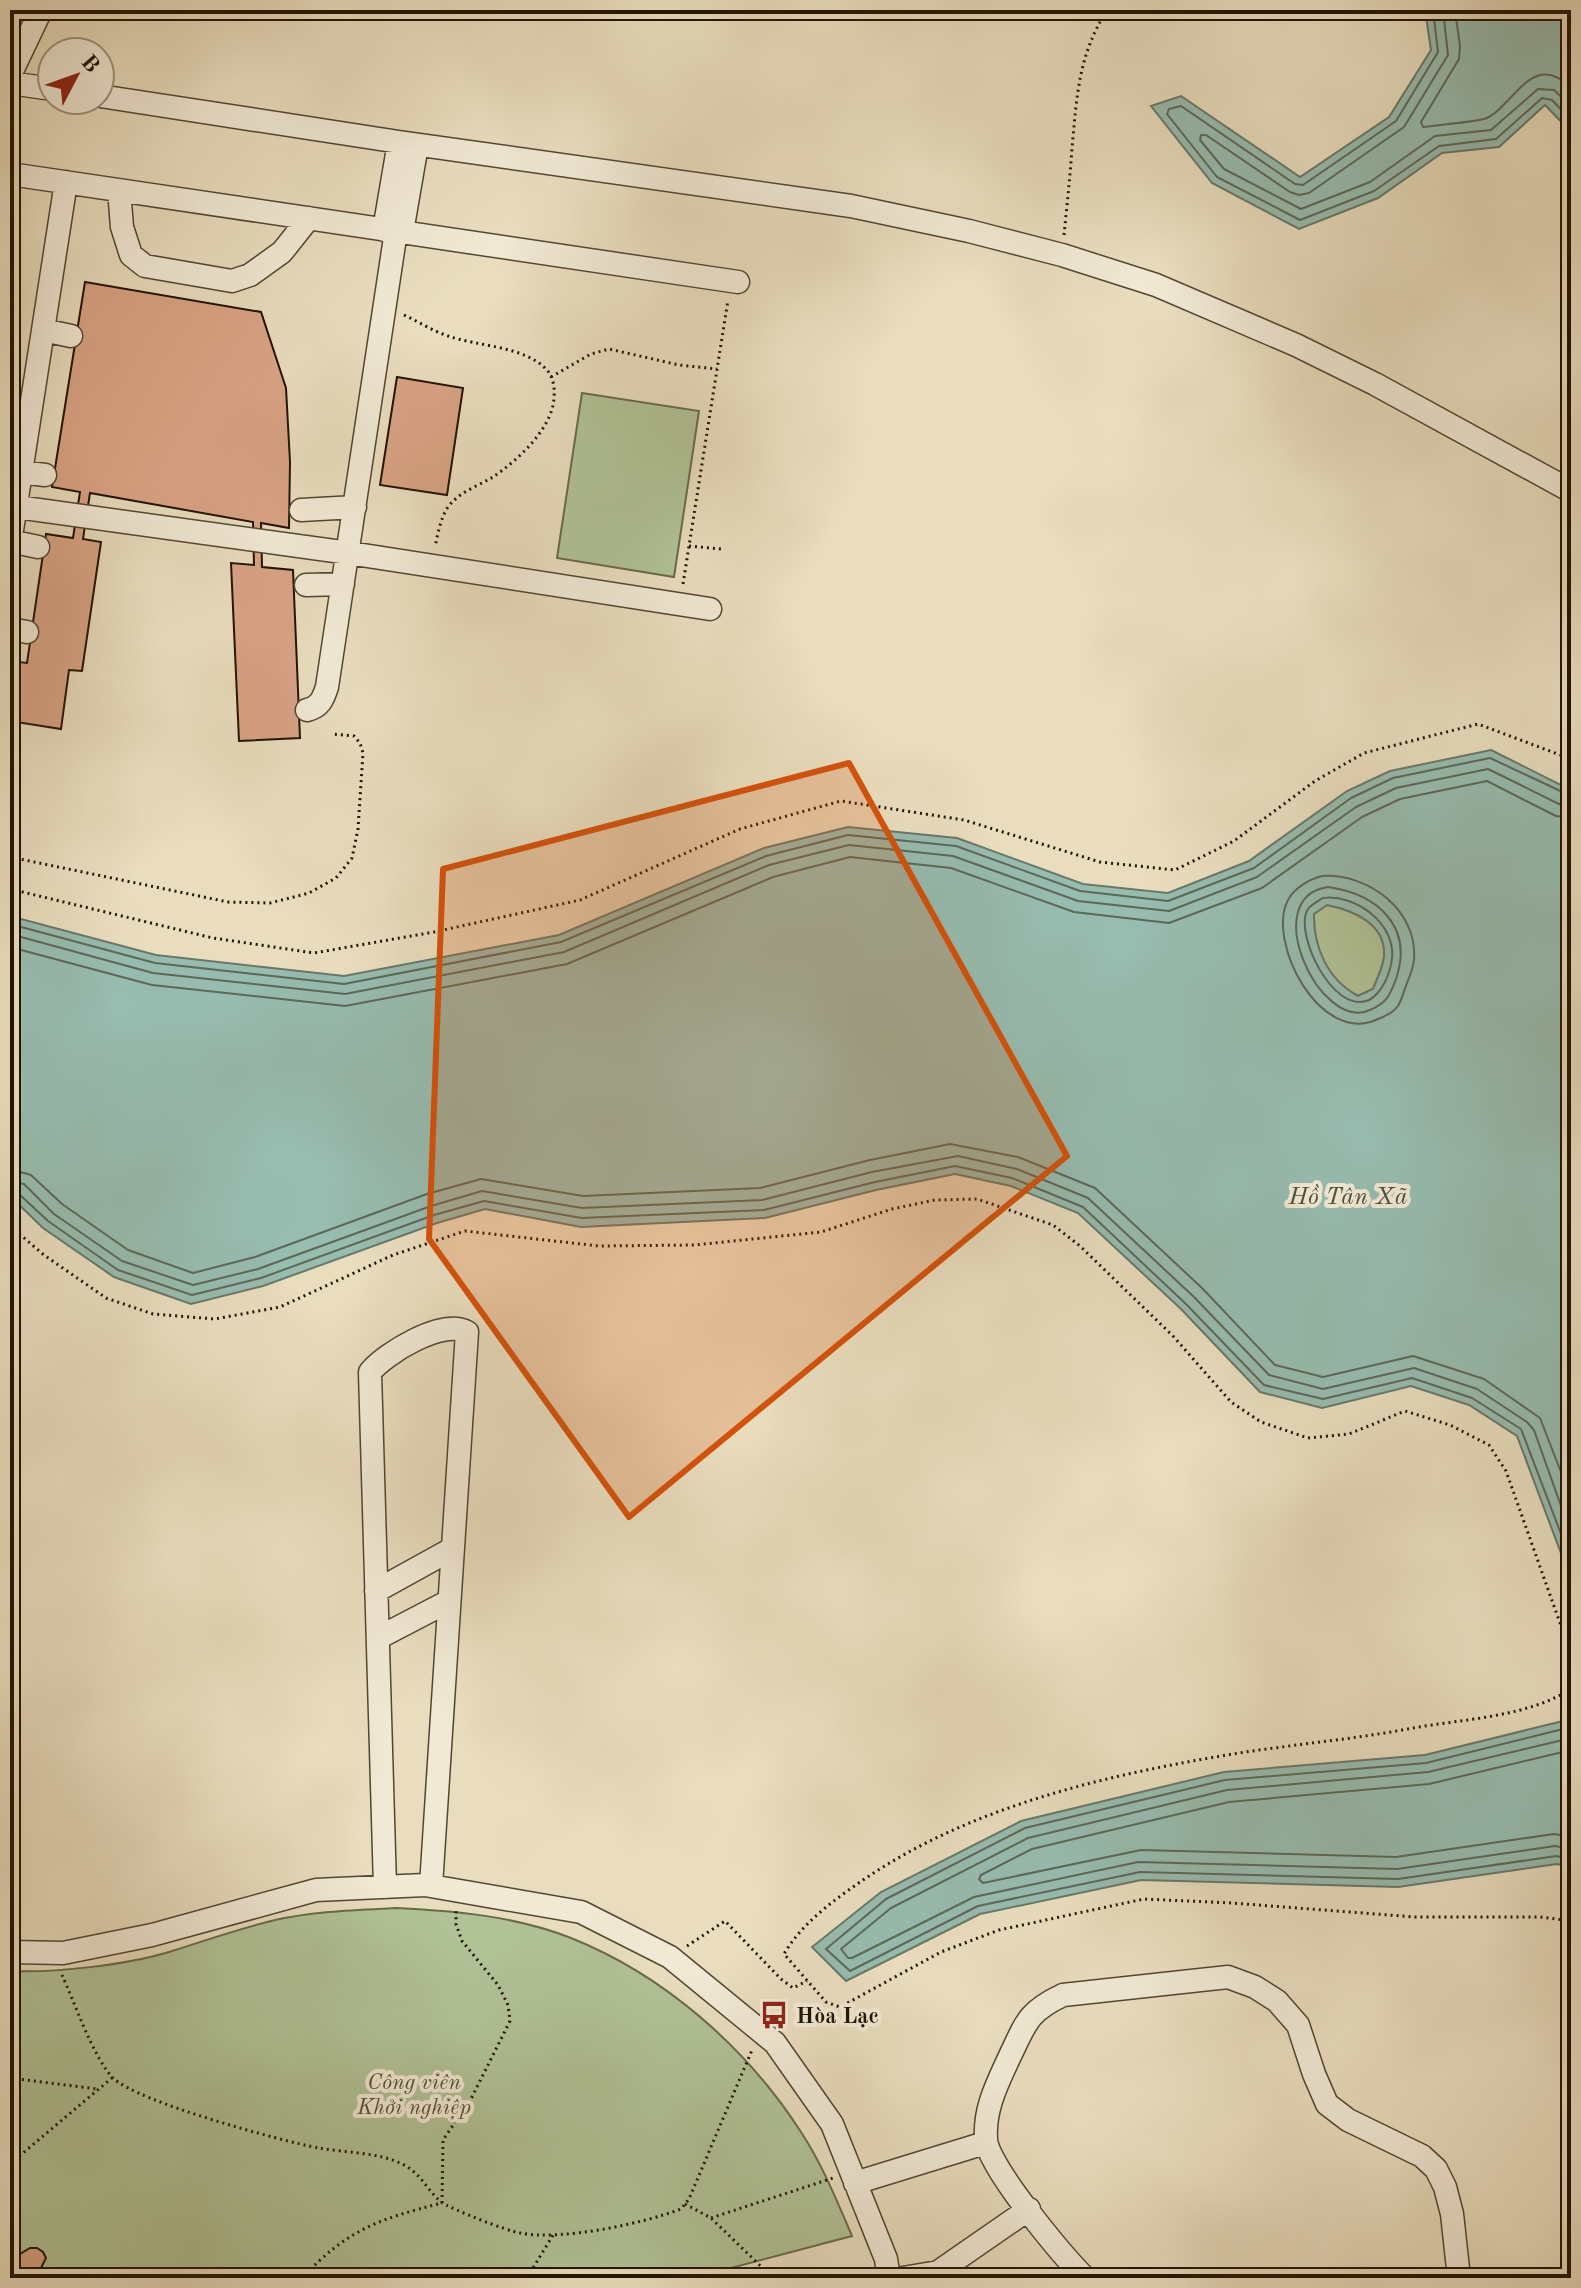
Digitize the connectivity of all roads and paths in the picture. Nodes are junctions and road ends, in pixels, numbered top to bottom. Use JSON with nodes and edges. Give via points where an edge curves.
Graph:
{"nodes":[{"id":1,"x":41,"y":10,"type":"edge"},
{"id":2,"x":1107,"y":10,"type":"edge"},
{"id":3,"x":10,"y":75,"type":"edge"},
{"id":4,"x":10,"y":83,"type":"edge"},
{"id":5,"x":36,"y":87,"type":"edge"},
{"id":6,"x":116,"y":98,"type":"edge"},
{"id":7,"x":408,"y":144,"type":"junction"},
{"id":8,"x":10,"y":174,"type":"edge"},
{"id":9,"x":66,"y":182,"type":"junction"},
{"id":10,"x":119,"y":190,"type":"junction"},
{"id":11,"x":309,"y":218,"type":"junction"},
{"id":12,"x":394,"y":231,"type":"junction"},
{"id":13,"x":1062,"y":255,"type":"junction"},
{"id":14,"x":734,"y":289,"type":"joint"},
{"id":15,"x":397,"y":312,"type":"dead end"},
{"id":16,"x":43,"y":330,"type":"junction"},
{"id":17,"x":71,"y":336,"type":"dead end"},
{"id":18,"x":717,"y":369,"type":"junction"},
{"id":19,"x":551,"y":377,"type":"junction"},
{"id":20,"x":21,"y":472,"type":"junction"},
{"id":21,"x":45,"y":475,"type":"dead end"},
{"id":22,"x":1571,"y":491,"type":"edge"},
{"id":23,"x":13,"y":507,"type":"edge"},
{"id":24,"x":355,"y":507,"type":"junction"},
{"id":25,"x":301,"y":510,"type":"dead end"},
{"id":26,"x":10,"y":542,"type":"edge"},
{"id":27,"x":689,"y":546,"type":"junction"},
{"id":28,"x":38,"y":547,"type":"dead end"},
{"id":29,"x":721,"y":549,"type":"dead end"},
{"id":30,"x":435,"y":551,"type":"dead end"},
{"id":31,"x":349,"y":553,"type":"junction"},
{"id":32,"x":343,"y":584,"type":"junction"},
{"id":33,"x":306,"y":585,"type":"dead end"},
{"id":34,"x":682,"y":589,"type":"dead end"},
{"id":35,"x":710,"y":609,"type":"dead end"},
{"id":36,"x":307,"y":710,"type":"dead end"},
{"id":37,"x":332,"y":734,"type":"dead end"},
{"id":38,"x":1571,"y":759,"type":"edge"},
{"id":39,"x":10,"y":857,"type":"edge"},
{"id":40,"x":10,"y":889,"type":"edge"},
{"id":41,"x":10,"y":1226,"type":"edge"},
{"id":42,"x":452,"y":1549,"type":"junction"},
{"id":43,"x":376,"y":1591,"type":"junction"},
{"id":44,"x":449,"y":1601,"type":"junction"},
{"id":45,"x":378,"y":1638,"type":"junction"},
{"id":46,"x":1571,"y":1654,"type":"edge"},
{"id":47,"x":1571,"y":1689,"type":"edge"},
{"id":48,"x":431,"y":1886,"type":"junction"},
{"id":49,"x":385,"y":1887,"type":"junction"},
{"id":50,"x":458,"y":1891,"type":"junction"},
{"id":51,"x":1571,"y":1921,"type":"edge"},
{"id":52,"x":10,"y":1952,"type":"edge"},
{"id":53,"x":52,"y":1953,"type":"junction"},
{"id":54,"x":670,"y":1957,"type":"junction"},
{"id":55,"x":808,"y":1981,"type":"junction"},
{"id":56,"x":760,"y":2031,"type":"junction"},
{"id":57,"x":113,"y":2077,"type":"junction"},
{"id":58,"x":10,"y":2078,"type":"edge"},
{"id":59,"x":100,"y":2089,"type":"junction"},
{"id":60,"x":985,"y":2143,"type":"junction"},
{"id":61,"x":10,"y":2164,"type":"edge"},
{"id":62,"x":853,"y":2178,"type":"junction"},
{"id":63,"x":442,"y":2203,"type":"junction"},
{"id":64,"x":685,"y":2204,"type":"junction"},
{"id":65,"x":1029,"y":2209,"type":"junction"},
{"id":66,"x":711,"y":2218,"type":"junction"},
{"id":67,"x":553,"y":2235,"type":"junction"},
{"id":68,"x":957,"y":2269,"type":"edge"},
{"id":69,"x":1571,"y":2269,"type":"edge"},
{"id":70,"x":302,"y":2278,"type":"edge"},
{"id":71,"x":527,"y":2278,"type":"edge"},
{"id":72,"x":773,"y":2278,"type":"edge"},
{"id":73,"x":889,"y":2278,"type":"edge"},
{"id":74,"x":903,"y":2278,"type":"edge"},
{"id":75,"x":1085,"y":2278,"type":"edge"},
{"id":76,"x":1459,"y":2278,"type":"edge"},
{"id":77,"x":1565,"y":2278,"type":"edge"}],
"edges":[{"from":1,"to":3,"type":"street"},
{"from":2,"to":13,"type":"path","via":[[1084,59],[1075,97]]},
{"from":4,"to":5,"type":"street"},
{"from":6,"to":7,"type":"street"},
{"from":7,"to":12,"type":"street"},
{"from":7,"to":13,"type":"street","via":[[851,206]]},
{"from":8,"to":9,"type":"street"},
{"from":9,"to":10,"type":"street"},
{"from":9,"to":16,"type":"street"},
{"from":10,"to":11,"type":"street"},
{"from":10,"to":11,"type":"street","via":[[131,255],[145,266],[232,281],[282,252]]},
{"from":11,"to":12,"type":"street"},
{"from":12,"to":14,"type":"street"},
{"from":12,"to":24,"type":"street"},
{"from":13,"to":22,"type":"street","via":[[1156,285],[1296,345]]},
{"from":14,"to":18,"type":"path"},
{"from":15,"to":19,"type":"path","via":[[448,336],[525,356]]},
{"from":16,"to":17,"type":"street"},
{"from":16,"to":20,"type":"street"},
{"from":18,"to":19,"type":"path","via":[[609,349]]},
{"from":18,"to":27,"type":"path"},
{"from":19,"to":30,"type":"path","via":[[554,407],[543,428],[516,460],[448,508]]},
{"from":20,"to":21,"type":"street"},
{"from":20,"to":23,"type":"street"},
{"from":23,"to":26,"type":"street"},
{"from":23,"to":31,"type":"street"},
{"from":24,"to":25,"type":"street"},
{"from":24,"to":31,"type":"street"},
{"from":26,"to":28,"type":"street"},
{"from":27,"to":29,"type":"path"},
{"from":27,"to":34,"type":"path"},
{"from":31,"to":32,"type":"street"},
{"from":31,"to":35,"type":"street"},
{"from":32,"to":33,"type":"street"},
{"from":32,"to":36,"type":"street","via":[[327,687],[322,700]]},
{"from":37,"to":39,"type":"path","via":[[354,736],[363,753],[358,829],[352,858],[336,878],[309,893],[270,903],[228,902]]},
{"from":38,"to":40,"type":"path","via":[[1478,724],[1364,753],[1315,781],[1234,841],[1175,870],[1100,862],[964,820],[841,801],[740,829],[580,900],[314,953],[213,938]]},
{"from":41,"to":46,"type":"path","via":[[106,1298],[153,1314],[215,1319],[280,1307],[393,1255],[465,1231],[599,1246],[694,1245],[821,1232],[892,1209],[977,1199],[1053,1225],[1080,1246],[1174,1337],[1231,1402],[1261,1422],[1308,1438],[1349,1434],[1405,1411],[1489,1445],[1506,1471]]},
{"from":42,"to":43,"type":"street"},
{"from":42,"to":43,"type":"street","via":[[467,1332],[460,1328],[437,1330],[414,1341],[370,1372]]},
{"from":42,"to":44,"type":"street"},
{"from":43,"to":45,"type":"street"},
{"from":44,"to":45,"type":"street"},
{"from":44,"to":48,"type":"street"},
{"from":45,"to":49,"type":"street"},
{"from":47,"to":55,"type":"path","via":[[1513,1710],[1123,1775],[1017,1805],[933,1839],[834,1900],[784,1954]]},
{"from":48,"to":49,"type":"street"},
{"from":48,"to":50,"type":"street"},
{"from":49,"to":53,"type":"street","via":[[316,1890],[152,1935]]},
{"from":50,"to":54,"type":"street","via":[[581,1912]]},
{"from":50,"to":63,"type":"path","via":[[455,1911],[462,1941],[498,1985],[510,2021],[471,2099],[443,2140]]},
{"from":51,"to":55,"type":"path","via":[[1415,1917],[1144,1899],[999,1930],[941,1952],[840,2007],[826,2002]]},
{"from":52,"to":53,"type":"street"},
{"from":53,"to":57,"type":"path"},
{"from":54,"to":55,"type":"path","via":[[725,1921],[793,1988]]},
{"from":54,"to":56,"type":"street"},
{"from":56,"to":62,"type":"street","via":[[775,2043],[832,2124]]},
{"from":56,"to":64,"type":"path"},
{"from":57,"to":59,"type":"path"},
{"from":57,"to":63,"type":"path","via":[[135,2091],[204,2116],[402,2164]]},
{"from":58,"to":59,"type":"path"},
{"from":59,"to":61,"type":"path"},
{"from":60,"to":62,"type":"street"},
{"from":60,"to":65,"type":"street"},
{"from":60,"to":76,"type":"street","via":[[992,2097],[1026,2023],[1041,2005],[1063,1995],[1228,1977],[1277,2001],[1298,2025],[1327,2104],[1436,2169],[1452,2214]]},
{"from":62,"to":66,"type":"path"},
{"from":62,"to":73,"type":"street"},
{"from":63,"to":67,"type":"path","via":[[519,2233]]},
{"from":63,"to":70,"type":"path","via":[[354,2233]]},
{"from":64,"to":66,"type":"path"},
{"from":64,"to":67,"type":"path","via":[[670,2213]]},
{"from":65,"to":68,"type":"street"},
{"from":65,"to":75,"type":"street"},
{"from":66,"to":72,"type":"path"},
{"from":67,"to":71,"type":"path"},
{"from":68,"to":74,"type":"street"},
{"from":69,"to":77,"type":"path"}]}
